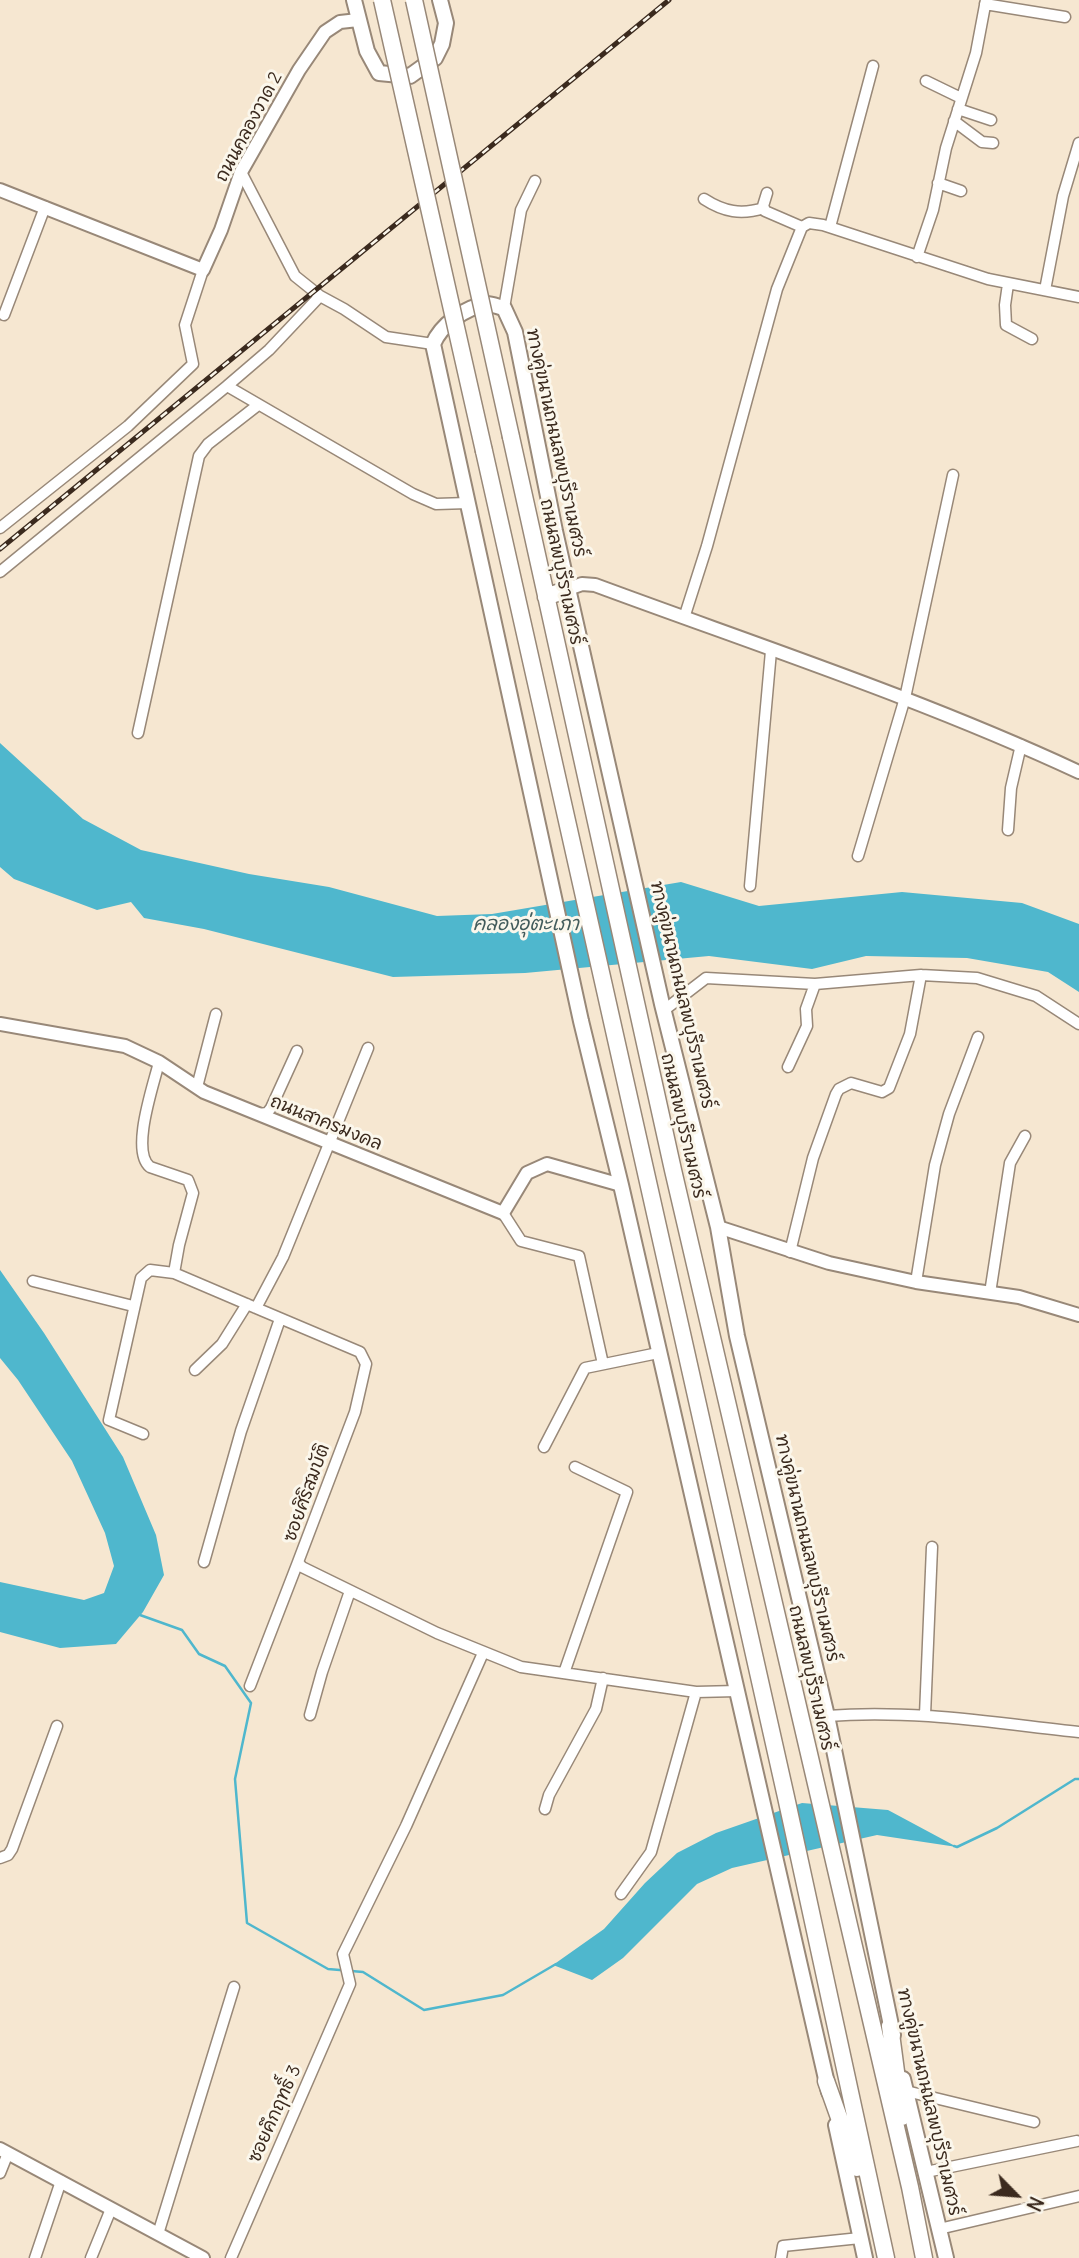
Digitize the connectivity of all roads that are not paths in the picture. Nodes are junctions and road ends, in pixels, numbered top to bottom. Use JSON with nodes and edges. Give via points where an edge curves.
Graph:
{"nodes":[{"id":1,"x":354,"y":0,"type":"edge"},
{"id":2,"x":382,"y":0,"type":"edge"},
{"id":3,"x":414,"y":0,"type":"edge"},
{"id":4,"x":440,"y":0,"type":"edge"},
{"id":5,"x":985,"y":2,"type":"edge"},
{"id":6,"x":1065,"y":17,"type":"dead end"},
{"id":7,"x":358,"y":20,"type":"junction"},
{"id":8,"x":873,"y":66,"type":"dead end"},
{"id":9,"x":926,"y":80,"type":"dead end"},
{"id":10,"x":961,"y":98,"type":"junction"},
{"id":11,"x":958,"y":110,"type":"junction"},
{"id":12,"x":991,"y":120,"type":"dead end"},
{"id":13,"x":954,"y":121,"type":"junction"},
{"id":14,"x":1079,"y":143,"type":"edge"},
{"id":15,"x":993,"y":144,"type":"dead end"},
{"id":16,"x":241,"y":173,"type":"junction"},
{"id":17,"x":535,"y":181,"type":"dead end"},
{"id":18,"x":938,"y":183,"type":"junction"},
{"id":19,"x":0,"y":190,"type":"edge"},
{"id":20,"x":961,"y":191,"type":"dead end"},
{"id":21,"x":766,"y":193,"type":"dead end"},
{"id":22,"x":704,"y":199,"type":"dead end"},
{"id":23,"x":45,"y":207,"type":"junction"},
{"id":24,"x":764,"y":208,"type":"junction"},
{"id":25,"x":802,"y":227,"type":"junction"},
{"id":26,"x":830,"y":227,"type":"junction"},
{"id":27,"x":917,"y":257,"type":"junction"},
{"id":28,"x":203,"y":270,"type":"junction"},
{"id":29,"x":1008,"y":284,"type":"junction"},
{"id":30,"x":1045,"y":290,"type":"junction"},
{"id":31,"x":320,"y":296,"type":"junction"},
{"id":32,"x":1079,"y":297,"type":"edge"},
{"id":33,"x":504,"y":308,"type":"junction"},
{"id":34,"x":4,"y":315,"type":"dead end"},
{"id":35,"x":1032,"y":339,"type":"dead end"},
{"id":36,"x":433,"y":344,"type":"junction"},
{"id":37,"x":227,"y":386,"type":"junction"},
{"id":38,"x":258,"y":405,"type":"junction"},
{"id":39,"x":953,"y":475,"type":"dead end"},
{"id":40,"x":468,"y":503,"type":"junction"},
{"id":41,"x":0,"y":528,"type":"edge"},
{"id":42,"x":0,"y":572,"type":"edge"},
{"id":43,"x":568,"y":589,"type":"junction"},
{"id":44,"x":546,"y":597,"type":"junction"},
{"id":45,"x":684,"y":618,"type":"junction"},
{"id":46,"x":771,"y":651,"type":"junction"},
{"id":47,"x":905,"y":698,"type":"junction"},
{"id":48,"x":138,"y":733,"type":"dead end"},
{"id":49,"x":1021,"y":745,"type":"junction"},
{"id":50,"x":1079,"y":772,"type":"edge"},
{"id":51,"x":1008,"y":830,"type":"dead end"},
{"id":52,"x":858,"y":856,"type":"dead end"},
{"id":53,"x":750,"y":886,"type":"dead end"},
{"id":54,"x":921,"y":975,"type":"junction"},
{"id":55,"x":815,"y":984,"type":"junction"},
{"id":56,"x":662,"y":1007,"type":"junction"},
{"id":57,"x":216,"y":1014,"type":"dead end"},
{"id":58,"x":0,"y":1024,"type":"edge"},
{"id":59,"x":1079,"y":1024,"type":"edge"},
{"id":60,"x":978,"y":1037,"type":"dead end"},
{"id":61,"x":368,"y":1048,"type":"dead end"},
{"id":62,"x":297,"y":1051,"type":"dead end"},
{"id":63,"x":159,"y":1062,"type":"junction"},
{"id":64,"x":788,"y":1067,"type":"dead end"},
{"id":65,"x":197,"y":1087,"type":"junction"},
{"id":66,"x":258,"y":1114,"type":"junction"},
{"id":67,"x":1025,"y":1136,"type":"dead end"},
{"id":68,"x":328,"y":1143,"type":"junction"},
{"id":69,"x":621,"y":1185,"type":"junction"},
{"id":70,"x":503,"y":1213,"type":"junction"},
{"id":71,"x":718,"y":1227,"type":"junction"},
{"id":72,"x":790,"y":1252,"type":"junction"},
{"id":73,"x":174,"y":1273,"type":"junction"},
{"id":74,"x":33,"y":1281,"type":"dead end"},
{"id":75,"x":916,"y":1283,"type":"junction"},
{"id":76,"x":990,"y":1293,"type":"junction"},
{"id":77,"x":133,"y":1306,"type":"junction"},
{"id":78,"x":252,"y":1306,"type":"junction"},
{"id":79,"x":1079,"y":1315,"type":"edge"},
{"id":80,"x":280,"y":1319,"type":"junction"},
{"id":81,"x":114,"y":1337,"type":"dead end"},
{"id":82,"x":713,"y":1337,"type":"junction"},
{"id":83,"x":126,"y":1339,"type":"junction"},
{"id":84,"x":682,"y":1342,"type":"junction"},
{"id":85,"x":658,"y":1353,"type":"junction"},
{"id":86,"x":603,"y":1364,"type":"junction"},
{"id":87,"x":195,"y":1370,"type":"dead end"},
{"id":88,"x":143,"y":1434,"type":"dead end"},
{"id":89,"x":544,"y":1447,"type":"dead end"},
{"id":90,"x":575,"y":1467,"type":"dead end"},
{"id":91,"x":932,"y":1547,"type":"dead end"},
{"id":92,"x":204,"y":1562,"type":"dead end"},
{"id":93,"x":298,"y":1562,"type":"junction"},
{"id":94,"x":350,"y":1591,"type":"junction"},
{"id":95,"x":483,"y":1653,"type":"junction"},
{"id":96,"x":564,"y":1673,"type":"junction"},
{"id":97,"x":603,"y":1678,"type":"junction"},
{"id":98,"x":250,"y":1686,"type":"dead end"},
{"id":99,"x":737,"y":1691,"type":"junction"},
{"id":100,"x":696,"y":1692,"type":"junction"},
{"id":101,"x":310,"y":1715,"type":"dead end"},
{"id":102,"x":925,"y":1715,"type":"junction"},
{"id":103,"x":827,"y":1716,"type":"junction"},
{"id":104,"x":57,"y":1726,"type":"dead end"},
{"id":105,"x":1079,"y":1732,"type":"edge"},
{"id":106,"x":545,"y":1810,"type":"dead end"},
{"id":107,"x":0,"y":1858,"type":"edge"},
{"id":108,"x":621,"y":1894,"type":"dead end"},
{"id":109,"x":234,"y":1987,"type":"dead end"},
{"id":110,"x":890,"y":2026,"type":"junction"},
{"id":111,"x":826,"y":2081,"type":"junction"},
{"id":112,"x":906,"y":2091,"type":"junction"},
{"id":113,"x":1034,"y":2122,"type":"dead end"},
{"id":114,"x":1077,"y":2141,"type":"dead end"},
{"id":115,"x":4,"y":2151,"type":"edge"},
{"id":116,"x":926,"y":2172,"type":"junction"},
{"id":117,"x":0,"y":2173,"type":"edge"},
{"id":118,"x":61,"y":2181,"type":"junction"},
{"id":119,"x":910,"y":2187,"type":"junction"},
{"id":120,"x":1079,"y":2196,"type":"edge"},
{"id":121,"x":111,"y":2208,"type":"junction"},
{"id":122,"x":939,"y":2228,"type":"junction"},
{"id":123,"x":158,"y":2234,"type":"junction"},
{"id":124,"x":860,"y":2238,"type":"junction"},
{"id":125,"x":884,"y":2251,"type":"edge"},
{"id":126,"x":35,"y":2258,"type":"edge"},
{"id":127,"x":91,"y":2258,"type":"edge"},
{"id":128,"x":204,"y":2258,"type":"edge"},
{"id":129,"x":231,"y":2258,"type":"edge"},
{"id":130,"x":781,"y":2258,"type":"edge"},
{"id":131,"x":864,"y":2258,"type":"edge"},
{"id":132,"x":924,"y":2258,"type":"edge"},
{"id":133,"x":946,"y":2258,"type":"edge"}],
"edges":[{"from":1,"to":7,"type":"main road"},
{"from":2,"to":84,"type":"main road","bridge":true},
{"from":3,"to":44,"type":"main road","name":"ถนนลพบุรีราเมศวร์","bridge":true},
{"from":4,"to":7,"type":"main road","via":[[446,23],[442,44],[435,58],[410,76],[379,73]]},
{"from":5,"to":6,"type":"street"},
{"from":5,"to":10,"type":"street","via":[[976,53]]},
{"from":7,"to":16,"type":"street","name":"ถนนคลองวาด 2","via":[[340,22],[325,32]]},
{"from":8,"to":26,"type":"street"},
{"from":9,"to":10,"type":"street"},
{"from":10,"to":11,"type":"street"},
{"from":11,"to":12,"type":"street"},
{"from":11,"to":13,"type":"street"},
{"from":13,"to":15,"type":"street","via":[[982,142]]},
{"from":13,"to":18,"type":"street"},
{"from":14,"to":30,"type":"street","via":[[1063,196]]},
{"from":16,"to":28,"type":"street","name":"ถนนคลองวาด 2"},
{"from":16,"to":31,"type":"street","via":[[295,276]]},
{"from":17,"to":33,"type":"street","via":[[520,210]]},
{"from":18,"to":20,"type":"street"},
{"from":18,"to":27,"type":"street"},
{"from":19,"to":23,"type":"street"},
{"from":21,"to":24,"type":"street"},
{"from":22,"to":24,"type":"street","via":[[726,211],[747,213]]},
{"from":23,"to":28,"type":"street"},
{"from":23,"to":34,"type":"street"},
{"from":24,"to":25,"type":"street"},
{"from":25,"to":26,"type":"street","via":[[809,223]]},
{"from":25,"to":45,"type":"street","via":[[777,289]]},
{"from":26,"to":27,"type":"street"},
{"from":27,"to":29,"type":"street"},
{"from":28,"to":41,"type":"street","via":[[185,325],[193,364],[128,426]]},
{"from":29,"to":30,"type":"street"},
{"from":29,"to":35,"type":"street","via":[[1006,325]]},
{"from":30,"to":32,"type":"street"},
{"from":31,"to":36,"type":"street","via":[[386,337]]},
{"from":31,"to":37,"type":"street"},
{"from":33,"to":36,"type":"main road","via":[[488,304],[461,313],[437,334]]},
{"from":33,"to":43,"type":"main road","name":"ทางคู่ขนานถนนลพบุรีราเมศวร์","via":[[515,332]]},
{"from":36,"to":40,"type":"main road"},
{"from":37,"to":38,"type":"street"},
{"from":37,"to":42,"type":"street"},
{"from":38,"to":40,"type":"street","via":[[413,494],[436,504]]},
{"from":38,"to":48,"type":"street","via":[[199,456]]},
{"from":39,"to":47,"type":"street"},
{"from":40,"to":69,"type":"main road"},
{"from":43,"to":44,"type":"main road"},
{"from":43,"to":45,"type":"street","via":[[595,584]]},
{"from":43,"to":56,"type":"main road","name":"ทางคู่ขนานถนนลพบุรีราเมศวร์"},
{"from":44,"to":82,"type":"main road","name":"ถนนลพบุรีราเมศวร์"},
{"from":45,"to":46,"type":"street"},
{"from":46,"to":47,"type":"street"},
{"from":46,"to":53,"type":"street"},
{"from":47,"to":49,"type":"street"},
{"from":47,"to":52,"type":"street"},
{"from":49,"to":50,"type":"street"},
{"from":49,"to":51,"type":"street"},
{"from":54,"to":55,"type":"street"},
{"from":54,"to":59,"type":"street","via":[[999,984],[1036,996]]},
{"from":54,"to":72,"type":"street","via":[[910,1034],[889,1088],[882,1092],[851,1083],[836,1094],[813,1158]]},
{"from":55,"to":56,"type":"street","via":[[706,978]]},
{"from":55,"to":64,"type":"street","via":[[806,1009],[807,1026]]},
{"from":56,"to":71,"type":"main road","name":"ทางคู่ขนานถนนลพบุรีราเมศวร์"},
{"from":57,"to":65,"type":"street"},
{"from":58,"to":63,"type":"street","name":"ถนนสาครมงคล","via":[[125,1046]]},
{"from":60,"to":75,"type":"street","via":[[935,1165]]},
{"from":61,"to":68,"type":"street"},
{"from":62,"to":66,"type":"street","via":[[271,1108]]},
{"from":63,"to":65,"type":"street","name":"ถนนสาครมงคล"},
{"from":63,"to":73,"type":"street","via":[[142,1154],[150,1167],[188,1180],[193,1193]]},
{"from":65,"to":66,"type":"street","name":"ถนนสาครมงคล"},
{"from":66,"to":68,"type":"street","name":"ถนนสาครมงคล"},
{"from":67,"to":76,"type":"street","via":[[1010,1163]]},
{"from":68,"to":70,"type":"street","name":"ถนนสาครมงคล"},
{"from":68,"to":78,"type":"street","via":[[283,1257]]},
{"from":69,"to":70,"type":"street","via":[[547,1164],[527,1173]]},
{"from":69,"to":85,"type":"main road"},
{"from":70,"to":86,"type":"street","via":[[521,1241],[579,1256]]},
{"from":71,"to":72,"type":"street"},
{"from":71,"to":103,"type":"main road","name":"ทางคู่ขนานถนนลพบุรีราเมศวร์","via":[[737,1336]]},
{"from":72,"to":75,"type":"street"},
{"from":73,"to":77,"type":"street","via":[[150,1270],[141,1278]]},
{"from":73,"to":78,"type":"street","name":"ซอยศิริสมบัติ"},
{"from":74,"to":77,"type":"street"},
{"from":75,"to":76,"type":"street"},
{"from":76,"to":79,"type":"street"},
{"from":77,"to":83,"type":"street"},
{"from":78,"to":80,"type":"street","name":"ซอยศิริสมบัติ"},
{"from":78,"to":87,"type":"street"},
{"from":80,"to":92,"type":"street","via":[[241,1431]]},
{"from":80,"to":93,"type":"street","name":"ซอยศิริสมบัติ","via":[[360,1352],[366,1364],[355,1412]]},
{"from":81,"to":83,"type":"street"},
{"from":82,"to":84,"type":"main road"},
{"from":82,"to":119,"type":"main road","name":"ถนนลพบุรีราเมศวร์"},
{"from":83,"to":88,"type":"street","via":[[109,1420]]},
{"from":84,"to":125,"type":"main road"},
{"from":85,"to":86,"type":"street"},
{"from":85,"to":99,"type":"main road"},
{"from":86,"to":89,"type":"street","via":[[585,1368]]},
{"from":90,"to":96,"type":"street","via":[[627,1492]]},
{"from":91,"to":102,"type":"street"},
{"from":93,"to":94,"type":"street","name":"ซอยศิริสมบัติ"},
{"from":93,"to":98,"type":"street"},
{"from":94,"to":95,"type":"street","name":"ซอยศิริสมบัติ"},
{"from":94,"to":101,"type":"street"},
{"from":95,"to":96,"type":"street","name":"ซอยศิริสมบัติ","via":[[521,1667]]},
{"from":95,"to":129,"type":"street","name":"ซอยคึกฤทธิ์ 3","via":[[343,1954],[350,1984]]},
{"from":96,"to":97,"type":"street","name":"ซอยศิริสมบัติ"},
{"from":97,"to":100,"type":"street","name":"ซอยศิริสมบัติ"},
{"from":97,"to":106,"type":"street","via":[[596,1709]]},
{"from":99,"to":100,"type":"street","name":"ซอยศิริสมบัติ"},
{"from":99,"to":111,"type":"main road"},
{"from":100,"to":108,"type":"street","via":[[651,1852]]},
{"from":102,"to":103,"type":"street","via":[[871,1712]]},
{"from":102,"to":105,"type":"street"},
{"from":103,"to":110,"type":"main road","name":"ทางคู่ขนานถนนลพบุรีราเมศวร์"},
{"from":104,"to":107,"type":"street","via":[[12,1849]]},
{"from":109,"to":123,"type":"street"},
{"from":110,"to":112,"type":"main road","name":"ทางคู่ขนานถนนลพบุรีราเมศวร์"},
{"from":110,"to":119,"type":"main road"},
{"from":111,"to":124,"type":"main road"},
{"from":111,"to":125,"type":"main road"},
{"from":112,"to":113,"type":"street"},
{"from":112,"to":116,"type":"main road","name":"ทางคู่ขนานถนนลพบุรีราเมศวร์"},
{"from":114,"to":116,"type":"street"},
{"from":115,"to":117,"type":"street"},
{"from":115,"to":118,"type":"street"},
{"from":116,"to":122,"type":"main road","name":"ทางคู่ขนานถนนลพบุรีราเมศวร์"},
{"from":118,"to":121,"type":"street"},
{"from":118,"to":126,"type":"street"},
{"from":119,"to":132,"type":"main road","name":"ถนนลพบุรีราเมศวร์"},
{"from":120,"to":122,"type":"street"},
{"from":121,"to":123,"type":"street"},
{"from":121,"to":127,"type":"street"},
{"from":122,"to":133,"type":"main road","name":"ทางคู่ขนานถนนลพบุรีราเมศวร์"},
{"from":123,"to":128,"type":"street"},
{"from":124,"to":130,"type":"street","via":[[783,2246]]},
{"from":124,"to":131,"type":"main road"}]}
